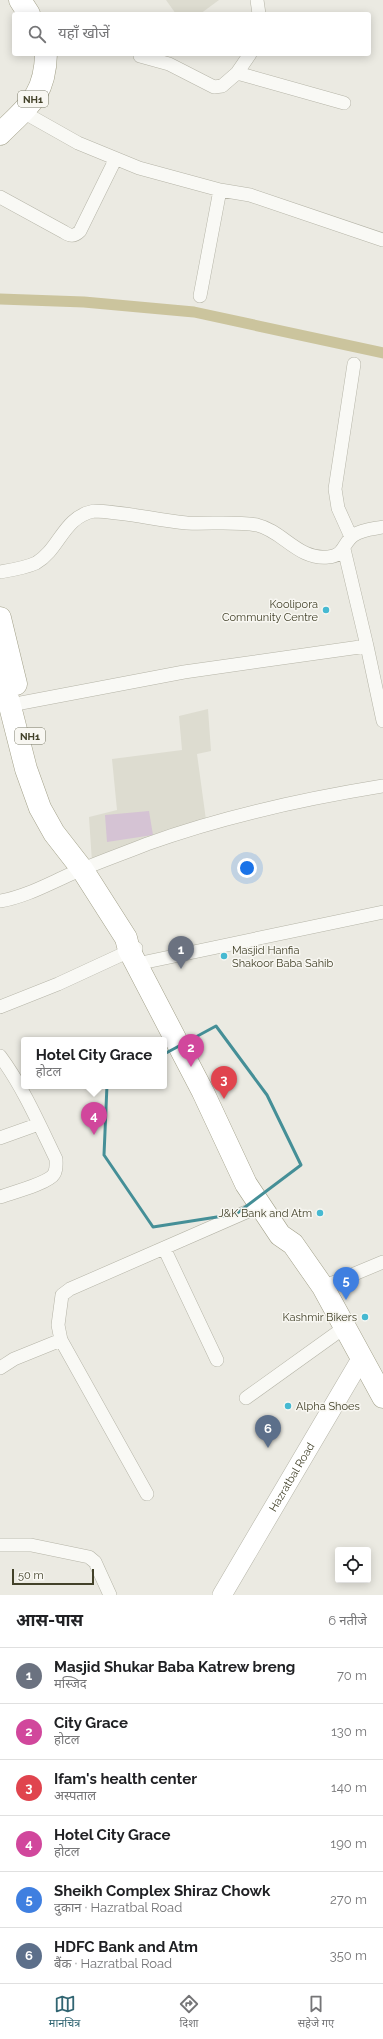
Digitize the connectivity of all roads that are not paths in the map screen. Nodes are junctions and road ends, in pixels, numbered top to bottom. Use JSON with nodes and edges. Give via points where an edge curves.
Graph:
{"nodes":[{"id":1,"x":257,"y":0,"type":"edge"},
{"id":2,"x":259,"y":12,"type":"edge"},
{"id":3,"x":46,"y":56,"type":"edge"},
{"id":4,"x":140,"y":56,"type":"dead end"},
{"id":5,"x":249,"y":56,"type":"edge"},
{"id":6,"x":237,"y":73,"type":"junction"},
{"id":7,"x":344,"y":103,"type":"dead end"},
{"id":8,"x":23,"y":112,"type":"junction"},
{"id":9,"x":0,"y":134,"type":"edge"},
{"id":10,"x":115,"y":160,"type":"junction"},
{"id":11,"x":220,"y":190,"type":"junction"},
{"id":12,"x":0,"y":197,"type":"edge"},
{"id":13,"x":383,"y":240,"type":"edge"},
{"id":14,"x":200,"y":296,"type":"dead end"},
{"id":15,"x":354,"y":364,"type":"dead end"},
{"id":16,"x":383,"y":527,"type":"edge"},
{"id":17,"x":351,"y":537,"type":"junction"},
{"id":18,"x":344,"y":549,"type":"junction"},
{"id":19,"x":0,"y":572,"type":"edge"},
{"id":20,"x":0,"y":618,"type":"edge"},
{"id":21,"x":368,"y":646,"type":"junction"},
{"id":22,"x":0,"y":667,"type":"edge"},
{"id":23,"x":21,"y":703,"type":"junction"},
{"id":24,"x":383,"y":721,"type":"edge"},
{"id":25,"x":383,"y":786,"type":"edge"},
{"id":26,"x":69,"y":852,"type":"junction"},
{"id":27,"x":82,"y":869,"type":"junction"},
{"id":28,"x":0,"y":901,"type":"edge"},
{"id":29,"x":383,"y":912,"type":"edge"},
{"id":30,"x":135,"y":949,"type":"junction"},
{"id":31,"x":0,"y":1007,"type":"edge"},
{"id":32,"x":0,"y":1056,"type":"edge"},
{"id":33,"x":21,"y":1089,"type":"edge"},
{"id":34,"x":21,"y":1089,"type":"edge"},
{"id":35,"x":39,"y":1124,"type":"junction"},
{"id":36,"x":0,"y":1138,"type":"edge"},
{"id":37,"x":0,"y":1197,"type":"edge"},
{"id":38,"x":260,"y":1206,"type":"junction"},
{"id":39,"x":294,"y":1244,"type":"junction"},
{"id":40,"x":164,"y":1248,"type":"junction"},
{"id":41,"x":383,"y":1262,"type":"edge"},
{"id":42,"x":323,"y":1287,"type":"junction"},
{"id":43,"x":345,"y":1327,"type":"junction"},
{"id":44,"x":61,"y":1340,"type":"junction"},
{"id":45,"x":361,"y":1359,"type":"junction"},
{"id":46,"x":217,"y":1360,"type":"dead end"},
{"id":47,"x":0,"y":1368,"type":"edge"},
{"id":48,"x":383,"y":1397,"type":"edge"},
{"id":49,"x":246,"y":1398,"type":"dead end"},
{"id":50,"x":147,"y":1494,"type":"dead end"},
{"id":51,"x":0,"y":1545,"type":"edge"},
{"id":52,"x":110,"y":1595,"type":"edge"},
{"id":53,"x":222,"y":1595,"type":"edge"}],
"edges":[{"from":1,"to":2,"type":"street"},
{"from":3,"to":8,"type":"highway","number":"NH1","via":[[42,85]]},
{"from":4,"to":6,"type":"street","via":[[169,64],[214,87],[222,86]]},
{"from":5,"to":6,"type":"street"},
{"from":6,"to":7,"type":"street"},
{"from":8,"to":9,"type":"highway","number":"NH1"},
{"from":8,"to":10,"type":"street","via":[[78,143]]},
{"from":10,"to":11,"type":"street"},
{"from":10,"to":12,"type":"street","via":[[77,235],[71,236]]},
{"from":11,"to":13,"type":"street","via":[[250,195]]},
{"from":11,"to":14,"type":"street"},
{"from":15,"to":17,"type":"street","via":[[335,489],[338,508]]},
{"from":16,"to":17,"type":"street","via":[[362,531]]},
{"from":17,"to":18,"type":"street"},
{"from":18,"to":19,"type":"street","via":[[336,555],[320,557],[300,551],[272,531],[256,525],[189,523],[94,511],[83,513],[74,520],[36,562],[26,567]]},
{"from":18,"to":21,"type":"street"},
{"from":20,"to":23,"type":"highway","number":"NH1"},
{"from":21,"to":23,"type":"street","via":[[184,672]]},
{"from":21,"to":24,"type":"street"},
{"from":22,"to":26,"type":"highway","number":"NH1","via":[[40,808],[54,833]]},
{"from":23,"to":26,"type":"highway","number":"NH1","via":[[39,770],[65,832]]},
{"from":25,"to":27,"type":"street","via":[[334,794],[222,819]]},
{"from":26,"to":27,"type":"highway","number":"NH1"},
{"from":27,"to":28,"type":"street","via":[[27,894]]},
{"from":27,"to":30,"type":"highway","number":"NH1"},
{"from":29,"to":30,"type":"street"},
{"from":30,"to":31,"type":"street"},
{"from":30,"to":38,"type":"highway","number":"NH1","via":[[246,1184]]},
{"from":30,"to":39,"type":"highway","number":"NH1","via":[[217,1094],[257,1180],[291,1232]]},
{"from":32,"to":34,"type":"street"},
{"from":33,"to":35,"type":"street"},
{"from":35,"to":36,"type":"street"},
{"from":35,"to":37,"type":"street","via":[[56,1159],[54,1175]]},
{"from":38,"to":39,"type":"highway","number":"NH1","via":[[280,1235]]},
{"from":38,"to":40,"type":"street"},
{"from":39,"to":42,"type":"highway","number":"NH1"},
{"from":40,"to":44,"type":"street","via":[[70,1289],[62,1295],[58,1325]]},
{"from":40,"to":46,"type":"street"},
{"from":41,"to":42,"type":"street"},
{"from":42,"to":43,"type":"highway","number":"NH1"},
{"from":43,"to":45,"type":"highway","number":"NH1"},
{"from":43,"to":49,"type":"street"},
{"from":44,"to":47,"type":"street","via":[[14,1359]]},
{"from":44,"to":50,"type":"street"},
{"from":45,"to":48,"type":"highway","number":"NH1"},
{"from":45,"to":53,"type":"main road","name":"Hazratbal Road"},
{"from":51,"to":52,"type":"street","via":[[31,1545],[89,1557],[95,1562]]}]}
